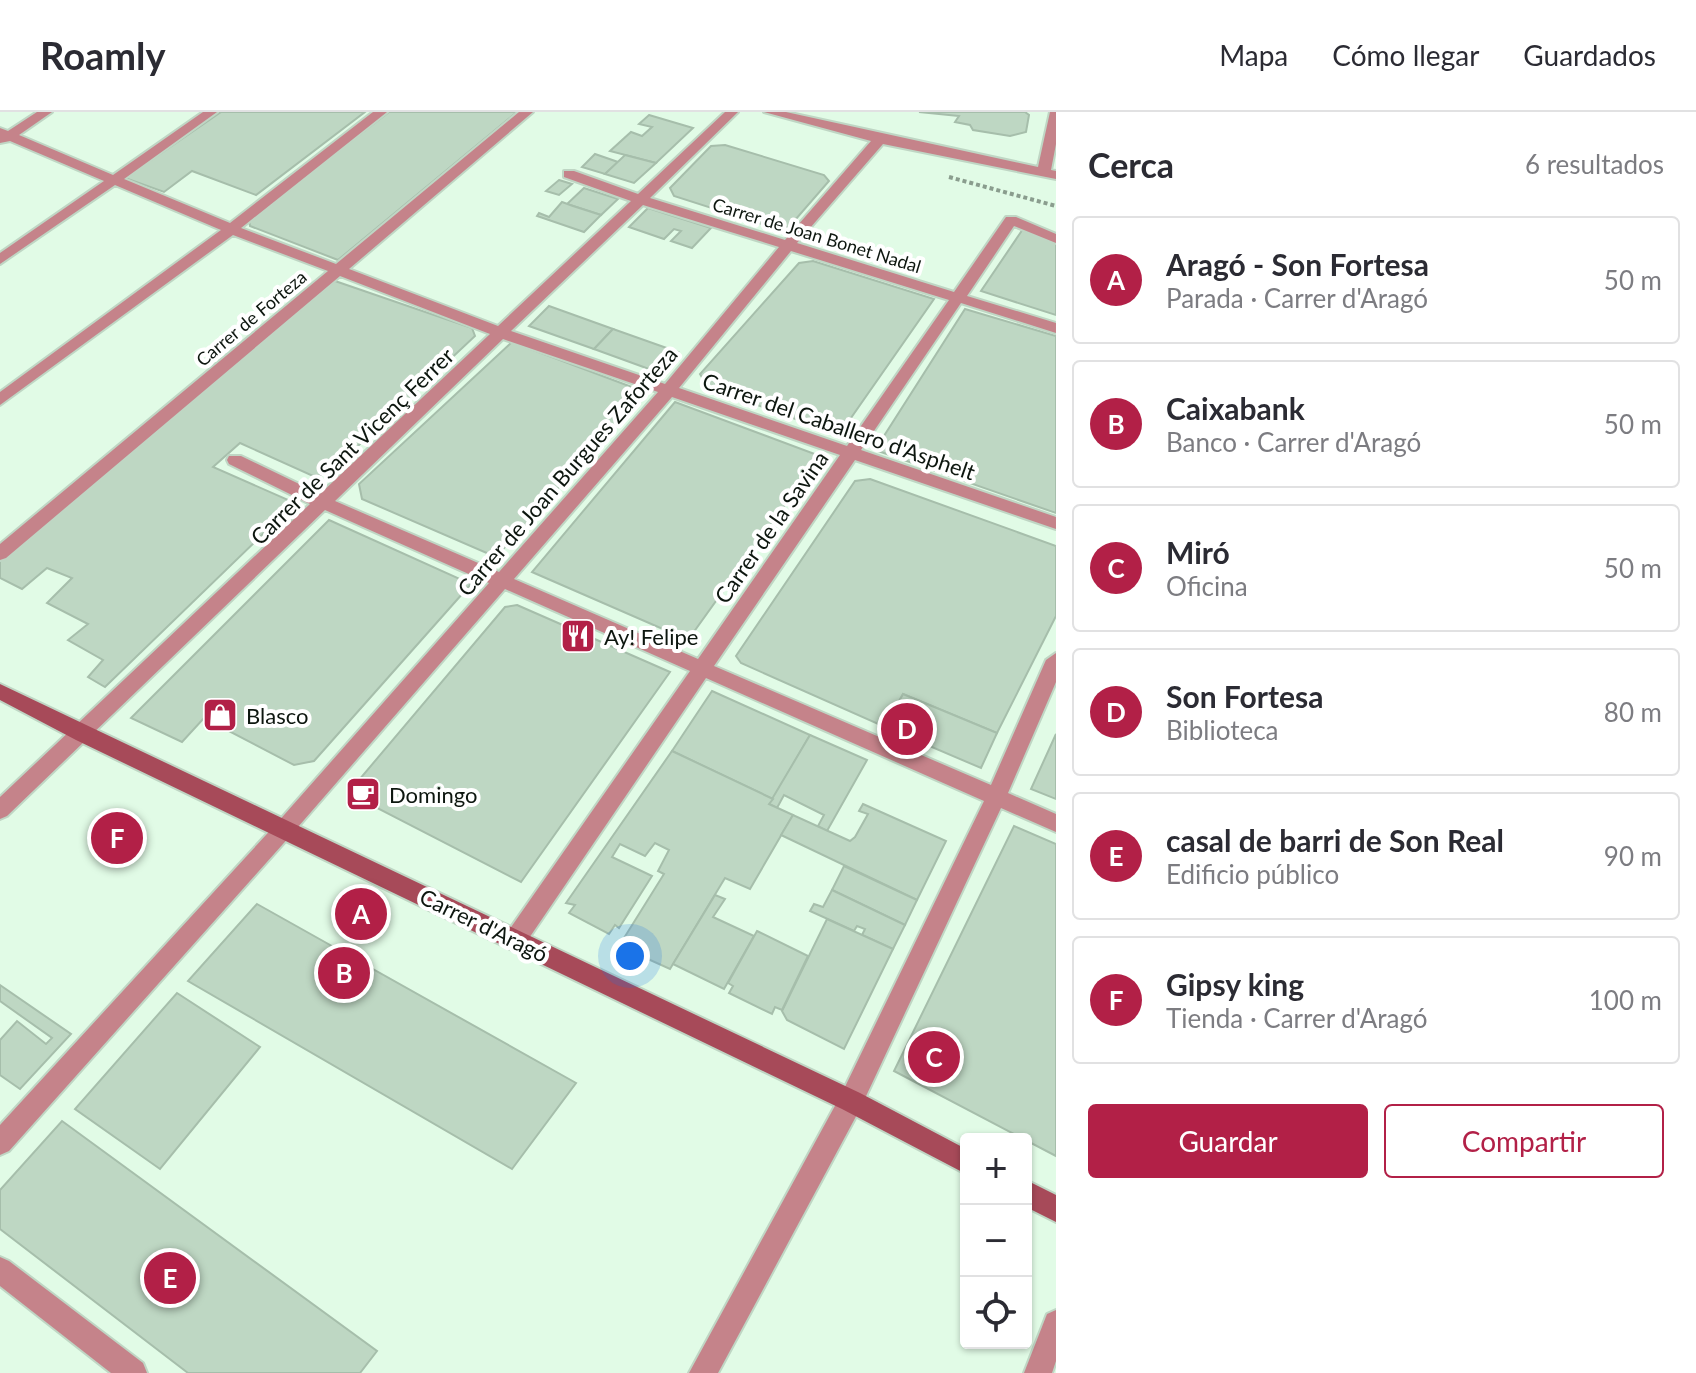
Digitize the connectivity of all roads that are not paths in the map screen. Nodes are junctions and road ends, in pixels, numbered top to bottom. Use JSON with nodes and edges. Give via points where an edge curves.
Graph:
{"nodes":[{"id":1,"x":46,"y":112,"type":"edge"},
{"id":2,"x":211,"y":112,"type":"edge"},
{"id":3,"x":381,"y":112,"type":"edge"},
{"id":4,"x":527,"y":112,"type":"edge"},
{"id":5,"x":732,"y":112,"type":"edge"},
{"id":6,"x":770,"y":112,"type":"edge"},
{"id":7,"x":1056,"y":112,"type":"edge"},
{"id":8,"x":3,"y":137,"type":"edge"},
{"id":9,"x":880,"y":139,"type":"junction"},
{"id":10,"x":1050,"y":173,"type":"edge"},
{"id":11,"x":569,"y":174,"type":"dead end"},
{"id":12,"x":113,"y":182,"type":"junction"},
{"id":13,"x":639,"y":199,"type":"junction"},
{"id":14,"x":231,"y":229,"type":"junction"},
{"id":15,"x":1056,"y":239,"type":"edge"},
{"id":16,"x":788,"y":245,"type":"junction"},
{"id":17,"x":0,"y":260,"type":"edge"},
{"id":18,"x":338,"y":272,"type":"junction"},
{"id":19,"x":957,"y":297,"type":"junction"},
{"id":20,"x":1056,"y":328,"type":"edge"},
{"id":21,"x":501,"y":333,"type":"junction"},
{"id":22,"x":668,"y":391,"type":"junction"},
{"id":23,"x":0,"y":400,"type":"edge"},
{"id":24,"x":852,"y":453,"type":"junction"},
{"id":25,"x":235,"y":460,"type":"dead end"},
{"id":26,"x":324,"y":503,"type":"junction"},
{"id":27,"x":1056,"y":523,"type":"edge"},
{"id":28,"x":0,"y":554,"type":"edge"},
{"id":29,"x":500,"y":580,"type":"junction"},
{"id":30,"x":1056,"y":660,"type":"edge"},
{"id":31,"x":702,"y":668,"type":"junction"},
{"id":32,"x":0,"y":691,"type":"edge"},
{"id":33,"x":83,"y":734,"type":"junction"},
{"id":34,"x":996,"y":797,"type":"junction"},
{"id":35,"x":0,"y":810,"type":"edge"},
{"id":36,"x":1056,"y":823,"type":"edge"},
{"id":37,"x":284,"y":829,"type":"junction"},
{"id":38,"x":515,"y":940,"type":"junction"},
{"id":39,"x":851,"y":1101,"type":"junction"},
{"id":40,"x":0,"y":1143,"type":"edge"},
{"id":41,"x":960,"y":1159,"type":"edge"},
{"id":42,"x":1032,"y":1196,"type":"edge"},
{"id":43,"x":1056,"y":1209,"type":"edge"},
{"id":44,"x":0,"y":1270,"type":"edge"},
{"id":45,"x":1056,"y":1323,"type":"edge"},
{"id":46,"x":133,"y":1373,"type":"edge"},
{"id":47,"x":703,"y":1373,"type":"edge"},
{"id":48,"x":1038,"y":1373,"type":"edge"}],
"edges":[{"from":1,"to":8,"type":"street"},
{"from":2,"to":12,"type":"street"},
{"from":3,"to":14,"type":"street"},
{"from":4,"to":18,"type":"street","name":"Carrer de Forteza"},
{"from":5,"to":13,"type":"street","name":"Carrer de Sant Vicenç Ferrer"},
{"from":6,"to":9,"type":"street"},
{"from":7,"to":10,"type":"street"},
{"from":8,"to":12,"type":"street","name":"Carrer del Caballero d'Asphelt"},
{"from":9,"to":10,"type":"street"},
{"from":9,"to":16,"type":"street","name":"Carrer de Joan Burgues Zaforteza"},
{"from":11,"to":13,"type":"street","name":"Carrer de Joan Bonet Nadal"},
{"from":12,"to":14,"type":"street","name":"Carrer del Caballero d'Asphelt"},
{"from":12,"to":17,"type":"street"},
{"from":13,"to":16,"type":"street","name":"Carrer de Joan Bonet Nadal"},
{"from":13,"to":21,"type":"street","name":"Carrer de Sant Vicenç Ferrer"},
{"from":14,"to":18,"type":"street","name":"Carrer del Caballero d'Asphelt"},
{"from":14,"to":23,"type":"street"},
{"from":15,"to":19,"type":"street","name":"Carrer de la Savina","via":[[1011,220]]},
{"from":16,"to":19,"type":"street","name":"Carrer de Joan Bonet Nadal"},
{"from":16,"to":22,"type":"street","name":"Carrer de Joan Burgues Zaforteza"},
{"from":18,"to":21,"type":"street","name":"Carrer del Caballero d'Asphelt"},
{"from":18,"to":28,"type":"street","name":"Carrer de Forteza"},
{"from":19,"to":20,"type":"street","name":"Carrer de Joan Bonet Nadal"},
{"from":19,"to":24,"type":"street","name":"Carrer de la Savina"},
{"from":21,"to":22,"type":"street","name":"Carrer del Caballero d'Asphelt"},
{"from":21,"to":26,"type":"street","name":"Carrer de Sant Vicenç Ferrer"},
{"from":22,"to":24,"type":"street","name":"Carrer del Caballero d'Asphelt"},
{"from":22,"to":29,"type":"street","name":"Carrer de Joan Burgues Zaforteza"},
{"from":24,"to":27,"type":"street","name":"Carrer del Caballero d'Asphelt"},
{"from":24,"to":31,"type":"street","name":"Carrer de la Savina"},
{"from":25,"to":26,"type":"street"},
{"from":26,"to":29,"type":"street"},
{"from":26,"to":33,"type":"street","name":"Carrer de Sant Vicenç Ferrer"},
{"from":29,"to":31,"type":"street"},
{"from":29,"to":37,"type":"street","name":"Carrer de Joan Burgues Zaforteza"},
{"from":30,"to":34,"type":"street"},
{"from":31,"to":34,"type":"street"},
{"from":31,"to":38,"type":"street","name":"Carrer de la Savina"},
{"from":32,"to":33,"type":"main road","name":"Carrer d'Aragó"},
{"from":33,"to":35,"type":"street","name":"Carrer de Sant Vicenç Ferrer"},
{"from":33,"to":37,"type":"main road","name":"Carrer d'Aragó"},
{"from":34,"to":36,"type":"street"},
{"from":34,"to":39,"type":"street"},
{"from":37,"to":38,"type":"main road","name":"Carrer d'Aragó"},
{"from":37,"to":40,"type":"street","name":"Carrer de Joan Burgues Zaforteza"},
{"from":38,"to":39,"type":"main road","name":"Carrer d'Aragó"},
{"from":39,"to":41,"type":"main road","name":"Carrer d'Aragó"},
{"from":39,"to":47,"type":"street"},
{"from":42,"to":43,"type":"main road"},
{"from":44,"to":46,"type":"street"},
{"from":45,"to":48,"type":"street"}]}
